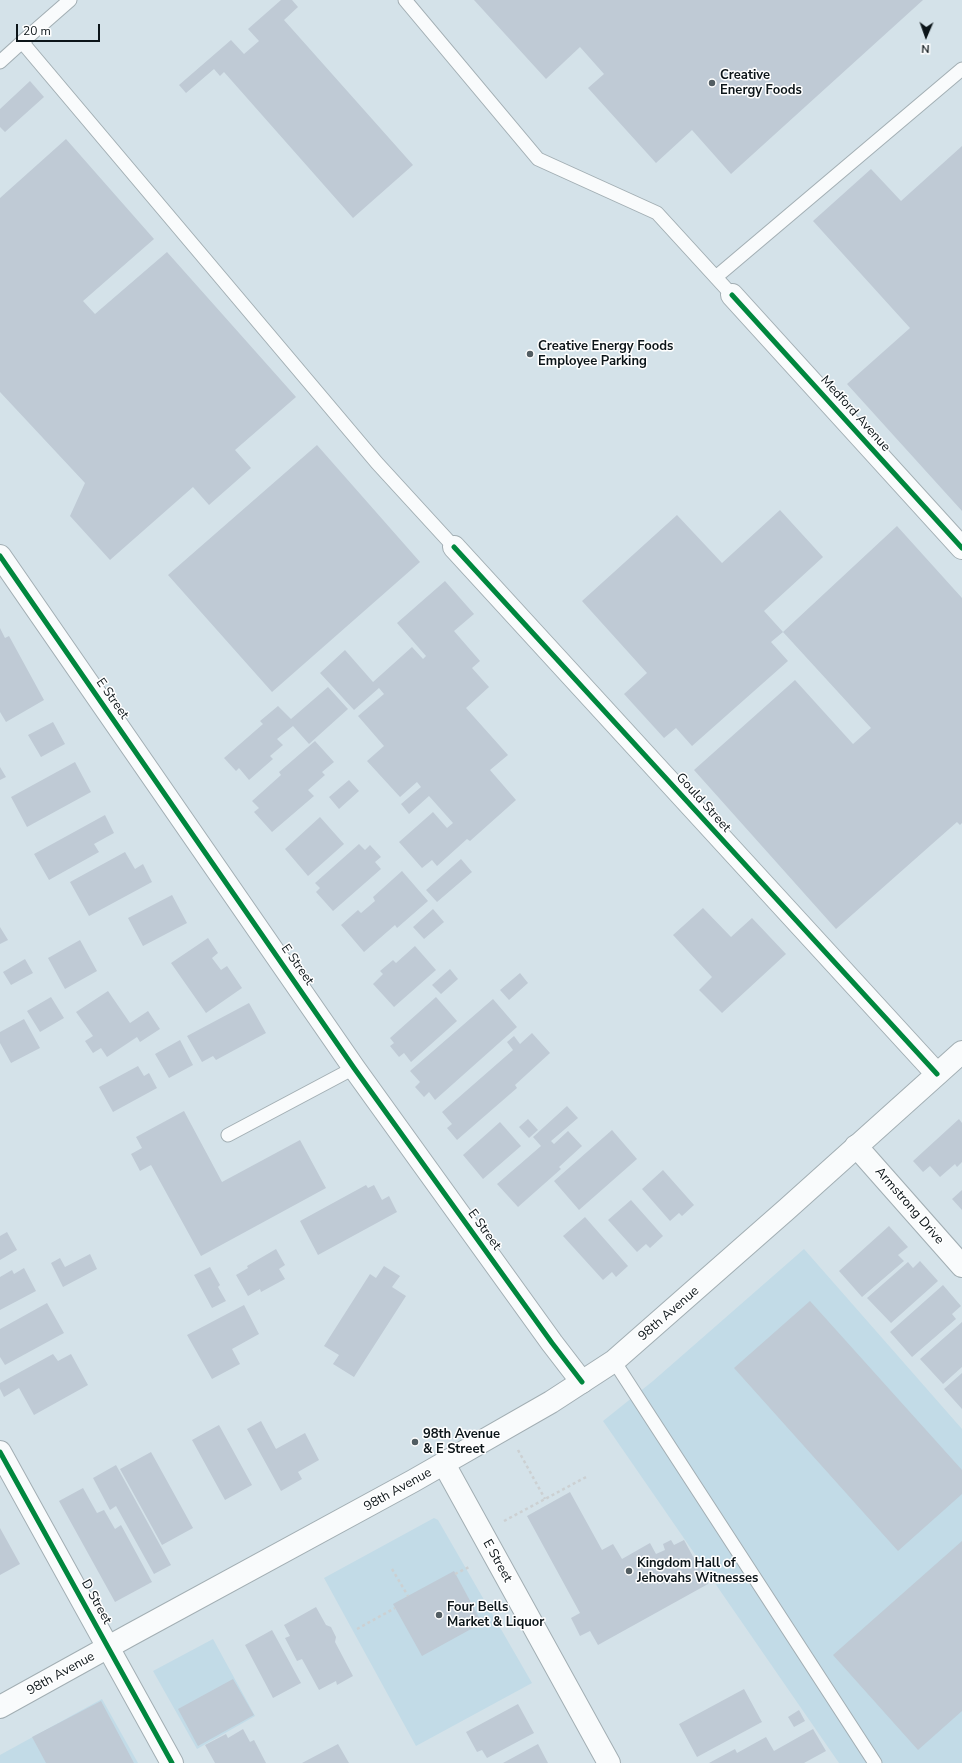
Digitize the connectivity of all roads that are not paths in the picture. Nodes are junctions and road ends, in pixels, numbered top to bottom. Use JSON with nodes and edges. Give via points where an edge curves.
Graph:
{"nodes":[{"id":1,"x":70,"y":0,"type":"edge"},
{"id":2,"x":405,"y":0,"type":"edge"},
{"id":3,"x":22,"y":42,"type":"junction"},
{"id":4,"x":0,"y":62,"type":"edge"},
{"id":5,"x":962,"y":69,"type":"edge"},
{"id":6,"x":716,"y":277,"type":"junction"},
{"id":7,"x":732,"y":295,"type":"joint"},
{"id":8,"x":454,"y":547,"type":"joint"},
{"id":9,"x":962,"y":548,"type":"edge"},
{"id":10,"x":2,"y":562,"type":"edge"},
{"id":11,"x":962,"y":1052,"type":"edge"},
{"id":12,"x":354,"y":1068,"type":"junction"},
{"id":13,"x":937,"y":1074,"type":"junction"},
{"id":14,"x":228,"y":1135,"type":"dead end"},
{"id":15,"x":856,"y":1146,"type":"junction"},
{"id":16,"x":962,"y":1266,"type":"edge"},
{"id":17,"x":614,"y":1361,"type":"junction"},
{"id":18,"x":582,"y":1382,"type":"junction"},
{"id":19,"x":0,"y":1452,"type":"edge"},
{"id":20,"x":444,"y":1464,"type":"junction"},
{"id":21,"x":108,"y":1647,"type":"junction"},
{"id":22,"x":0,"y":1708,"type":"edge"},
{"id":23,"x":172,"y":1763,"type":"edge"},
{"id":24,"x":609,"y":1763,"type":"edge"},
{"id":25,"x":875,"y":1763,"type":"edge"}],
"edges":[{"from":1,"to":3,"type":"lane"},
{"from":2,"to":6,"type":"lane","via":[[538,159],[657,213]]},
{"from":3,"to":4,"type":"lane"},
{"from":3,"to":8,"type":"lane","via":[[377,463]]},
{"from":5,"to":6,"type":"lane"},
{"from":6,"to":7,"type":"lane"},
{"from":7,"to":9,"type":"street","name":"Medford Avenue"},
{"from":8,"to":13,"type":"street","name":"Gould Street"},
{"from":10,"to":12,"type":"street","name":"E Street"},
{"from":11,"to":13,"type":"street","name":"98th Avenue"},
{"from":12,"to":14,"type":"lane"},
{"from":12,"to":18,"type":"street","name":"E Street"},
{"from":13,"to":15,"type":"street","name":"98th Avenue"},
{"from":15,"to":16,"type":"street","name":"Armstrong Drive"},
{"from":15,"to":17,"type":"street","name":"98th Avenue"},
{"from":17,"to":18,"type":"street","name":"98th Avenue"},
{"from":17,"to":25,"type":"lane"},
{"from":18,"to":20,"type":"street","name":"98th Avenue"},
{"from":19,"to":21,"type":"street","name":"D Street"},
{"from":20,"to":21,"type":"street","name":"98th Avenue"},
{"from":20,"to":24,"type":"street","name":"E Street"},
{"from":21,"to":22,"type":"street","name":"98th Avenue"},
{"from":21,"to":23,"type":"street","name":"D Street"}]}
